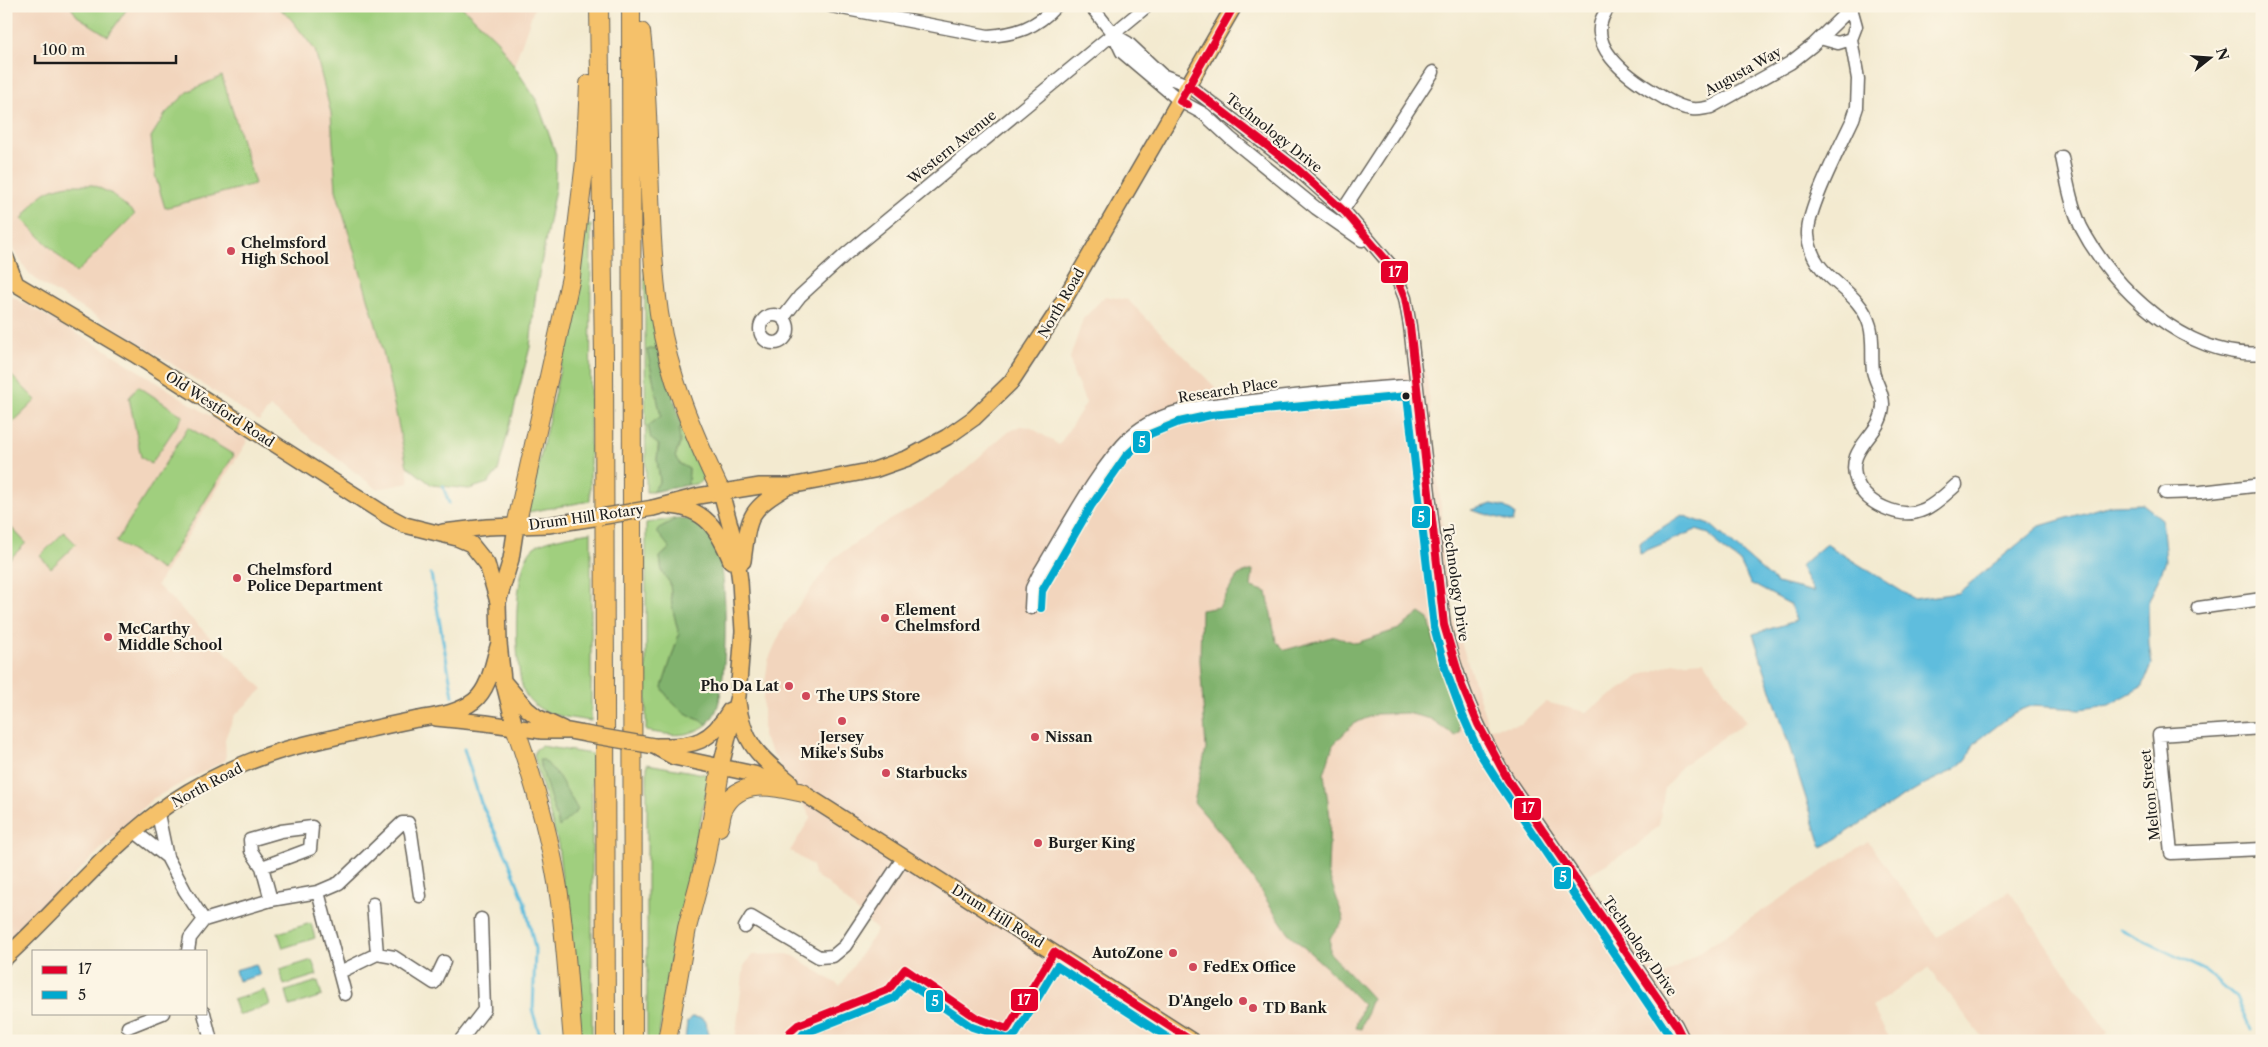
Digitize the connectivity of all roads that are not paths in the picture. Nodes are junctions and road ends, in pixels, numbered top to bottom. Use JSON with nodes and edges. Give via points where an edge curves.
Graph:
{"nodes":[{"id":1,"x":597,"y":6,"type":"edge"},
{"id":2,"x":631,"y":6,"type":"edge"},
{"id":3,"x":637,"y":6,"type":"edge"},
{"id":4,"x":831,"y":6,"type":"edge"},
{"id":5,"x":1056,"y":6,"type":"edge"},
{"id":6,"x":1091,"y":6,"type":"edge"},
{"id":7,"x":1148,"y":6,"type":"edge"},
{"id":8,"x":1234,"y":6,"type":"edge"},
{"id":9,"x":1610,"y":6,"type":"edge"},
{"id":10,"x":1852,"y":7,"type":"edge"},
{"id":11,"x":1114,"y":35,"type":"junction"},
{"id":12,"x":1820,"y":38,"type":"junction"},
{"id":13,"x":1851,"y":39,"type":"junction"},
{"id":14,"x":1433,"y":72,"type":"dead end"},
{"id":15,"x":1188,"y":85,"type":"junction"},
{"id":16,"x":1180,"y":101,"type":"junction"},
{"id":17,"x":2062,"y":157,"type":"dead end"},
{"id":18,"x":1343,"y":210,"type":"junction"},
{"id":19,"x":1378,"y":252,"type":"junction"},
{"id":20,"x":6,"y":258,"type":"edge"},
{"id":21,"x":11,"y":281,"type":"edge"},
{"id":22,"x":783,"y":318,"type":"dead end"},
{"id":23,"x":2262,"y":353,"type":"edge"},
{"id":24,"x":1416,"y":385,"type":"junction"},
{"id":25,"x":1956,"y":485,"type":"dead end"},
{"id":26,"x":790,"y":486,"type":"junction"},
{"id":27,"x":2262,"y":486,"type":"edge"},
{"id":28,"x":721,"y":492,"type":"junction"},
{"id":29,"x":2165,"y":493,"type":"dead end"},
{"id":30,"x":658,"y":507,"type":"junction"},
{"id":31,"x":516,"y":526,"type":"junction"},
{"id":32,"x":436,"y":533,"type":"junction"},
{"id":33,"x":740,"y":581,"type":"junction"},
{"id":34,"x":2262,"y":599,"type":"edge"},
{"id":35,"x":498,"y":602,"type":"junction"},
{"id":36,"x":1031,"y":608,"type":"dead end"},
{"id":37,"x":2198,"y":608,"type":"dead end"},
{"id":38,"x":499,"y":643,"type":"junction"},
{"id":39,"x":503,"y":680,"type":"junction"},
{"id":40,"x":738,"y":696,"type":"junction"},
{"id":41,"x":432,"y":718,"type":"junction"},
{"id":42,"x":515,"y":727,"type":"junction"},
{"id":43,"x":2262,"y":728,"type":"edge"},
{"id":44,"x":569,"y":731,"type":"junction"},
{"id":45,"x":654,"y":746,"type":"junction"},
{"id":46,"x":721,"y":766,"type":"junction"},
{"id":47,"x":803,"y":793,"type":"junction"},
{"id":48,"x":158,"y":814,"type":"junction"},
{"id":49,"x":135,"y":832,"type":"junction"},
{"id":50,"x":2262,"y":849,"type":"edge"},
{"id":51,"x":167,"y":857,"type":"junction"},
{"id":52,"x":904,"y":857,"type":"junction"},
{"id":53,"x":706,"y":860,"type":"junction"},
{"id":54,"x":262,"y":866,"type":"junction"},
{"id":55,"x":318,"y":892,"type":"junction"},
{"id":56,"x":420,"y":896,"type":"dead end"},
{"id":57,"x":271,"y":900,"type":"junction"},
{"id":58,"x":373,"y":904,"type":"dead end"},
{"id":59,"x":480,"y":919,"type":"dead end"},
{"id":60,"x":204,"y":920,"type":"junction"},
{"id":61,"x":745,"y":927,"type":"dead end"},
{"id":62,"x":188,"y":950,"type":"edge"},
{"id":63,"x":377,"y":954,"type":"junction"},
{"id":64,"x":6,"y":957,"type":"edge"},
{"id":65,"x":444,"y":962,"type":"dead end"},
{"id":66,"x":340,"y":972,"type":"junction"},
{"id":67,"x":345,"y":994,"type":"dead end"},
{"id":68,"x":160,"y":1014,"type":"edge"},
{"id":69,"x":204,"y":1014,"type":"edge"},
{"id":70,"x":128,"y":1027,"type":"dead end"},
{"id":71,"x":211,"y":1041,"type":"edge"},
{"id":72,"x":460,"y":1041,"type":"edge"},
{"id":73,"x":573,"y":1041,"type":"edge"},
{"id":74,"x":606,"y":1041,"type":"edge"},
{"id":75,"x":633,"y":1041,"type":"edge"},
{"id":76,"x":666,"y":1041,"type":"edge"},
{"id":77,"x":1192,"y":1041,"type":"edge"},
{"id":78,"x":1684,"y":1041,"type":"edge"}],
"edges":[{"from":1,"to":31,"type":"highway","via":[[585,162],[571,277]]},
{"from":1,"to":74,"type":"highway","via":[[604,357]]},
{"from":2,"to":75,"type":"highway"},
{"from":3,"to":28,"type":"highway","via":[[645,67],[660,313],[687,415]]},
{"from":4,"to":5,"type":"street","via":[[988,36],[1013,34],[1043,19]]},
{"from":6,"to":11,"type":"street"},
{"from":7,"to":11,"type":"street","name":"Western Avenue"},
{"from":8,"to":15,"type":"main road","name":"North Road"},
{"from":9,"to":12,"type":"street","name":"Augusta Way","via":[[1601,22],[1600,33],[1611,60],[1635,82],[1690,109],[1711,107],[1744,89],[1790,63]]},
{"from":10,"to":12,"type":"street","name":"Augusta Way"},
{"from":10,"to":13,"type":"street","via":[[1856,26]]},
{"from":11,"to":15,"type":"street","name":"Technology Drive","via":[[1128,42],[1162,75]]},
{"from":11,"to":16,"type":"street","name":"Technology Drive","via":[[1122,52]]},
{"from":11,"to":22,"type":"street","name":"Western Avenue","via":[[846,254],[800,296]]},
{"from":12,"to":13,"type":"street","via":[[1838,43]]},
{"from":13,"to":25,"type":"street","via":[[1858,79],[1856,107],[1814,205],[1808,234],[1822,271],[1859,303],[1870,326],[1873,372],[1883,404],[1878,424],[1856,456],[1855,476],[1868,499],[1899,513],[1922,512]]},
{"from":14,"to":18,"type":"street"},
{"from":15,"to":16,"type":"main road","name":"North Road"},
{"from":15,"to":18,"type":"street","name":"Technology Drive","via":[[1296,168]]},
{"from":16,"to":19,"type":"street","name":"Technology Drive","via":[[1204,114],[1316,208]]},
{"from":16,"to":26,"type":"main road","name":"North Road","via":[[1057,312],[1023,366],[990,403],[947,437],[908,458],[866,472]]},
{"from":17,"to":23,"type":"street","via":[[2071,202],[2081,226],[2102,262],[2127,289],[2163,321],[2191,339],[2238,353]]},
{"from":18,"to":19,"type":"street","name":"Technology Drive"},
{"from":19,"to":24,"type":"street","name":"Technology Drive","via":[[1392,268],[1405,298]]},
{"from":20,"to":21,"type":"main road"},
{"from":21,"to":32,"type":"main road","name":"Old Westford Road","via":[[140,358],[367,504],[406,525]]},
{"from":24,"to":36,"type":"street","name":"Research Place","via":[[1191,408],[1150,423],[1132,436],[1104,468],[1040,572],[1032,588]]},
{"from":24,"to":78,"type":"street","name":"Technology Drive","via":[[1444,625],[1471,711],[1488,748],[1508,780]]},
{"from":26,"to":28,"type":"main road","name":"North Road","via":[[760,486]]},
{"from":26,"to":33,"type":"main road","name":"North Road","via":[[764,501],[752,514]]},
{"from":27,"to":29,"type":"street"},
{"from":28,"to":30,"type":"main road","name":"Drum Hill Rotary"},
{"from":28,"to":33,"type":"main road","name":"Drum Hill Rotary","via":[[735,544]]},
{"from":30,"to":31,"type":"main road","name":"Drum Hill Rotary","bridge":true,"via":[[548,525]]},
{"from":30,"to":33,"type":"main road","name":"Drum Hill Rotary","via":[[689,510],[708,521],[722,539]]},
{"from":31,"to":32,"type":"main road","name":"Old Westford Road"},
{"from":31,"to":35,"type":"main road","name":"Drum Hill Rotary","via":[[511,559]]},
{"from":32,"to":35,"type":"main road","name":"Old Westford Road","via":[[457,538],[477,550],[487,564]]},
{"from":33,"to":40,"type":"main road","name":"Drum Hill Rotary","via":[[743,631]]},
{"from":34,"to":37,"type":"street"},
{"from":35,"to":38,"type":"main road","name":"Drum Hill Rotary"},
{"from":38,"to":39,"type":"main road","name":"Drum Hill Rotary"},
{"from":38,"to":41,"type":"main road","name":"North Road","via":[[488,678],[476,700]]},
{"from":39,"to":42,"type":"main road","name":"Drum Hill Rotary"},
{"from":39,"to":44,"type":"main road","name":"Drum Hill Rotary","via":[[537,717]]},
{"from":40,"to":45,"type":"main road","name":"Drum Hill Rotary","via":[[722,724],[706,738],[681,747]]},
{"from":40,"to":46,"type":"main road","name":"Drum Hill Rotary"},
{"from":40,"to":47,"type":"main road","name":"Drum Hill Road","via":[[743,727],[752,748]]},
{"from":41,"to":42,"type":"main road","name":"North Road"},
{"from":41,"to":48,"type":"main road","name":"North Road","via":[[308,743],[256,759],[172,802]]},
{"from":42,"to":44,"type":"main road","name":"Drum Hill Rotary"},
{"from":42,"to":73,"type":"highway","via":[[552,850]]},
{"from":43,"to":50,"type":"street","name":"Melton Street","via":[[2159,735],[2171,853]]},
{"from":44,"to":45,"type":"main road","name":"Drum Hill Rotary","bridge":true},
{"from":45,"to":46,"type":"main road","name":"Drum Hill Rotary","via":[[674,757]]},
{"from":46,"to":47,"type":"main road","name":"Drum Hill Road"},
{"from":46,"to":53,"type":"highway"},
{"from":47,"to":52,"type":"main road","name":"Drum Hill Road"},
{"from":47,"to":53,"type":"highway","via":[[765,785],[736,795],[724,808]]},
{"from":48,"to":49,"type":"main road","name":"North Road"},
{"from":48,"to":51,"type":"street"},
{"from":49,"to":51,"type":"street"},
{"from":49,"to":64,"type":"main road","name":"North Road"},
{"from":51,"to":60,"type":"street"},
{"from":52,"to":61,"type":"street","via":[[845,946],[833,956],[819,957],[751,917]]},
{"from":52,"to":77,"type":"main road","name":"Drum Hill Road"},
{"from":53,"to":76,"type":"highway","via":[[687,928]]},
{"from":54,"to":54,"type":"street","via":[[310,849],[312,827],[250,840],[251,851]]},
{"from":54,"to":57,"type":"street"},
{"from":55,"to":56,"type":"street","via":[[339,883],[402,823],[408,824],[411,833]]},
{"from":55,"to":57,"type":"street"},
{"from":55,"to":66,"type":"street"},
{"from":57,"to":60,"type":"street"},
{"from":58,"to":63,"type":"street"},
{"from":59,"to":72,"type":"street","via":[[484,1010]]},
{"from":60,"to":62,"type":"street","via":[[190,938]]},
{"from":63,"to":65,"type":"street","via":[[394,957],[434,983]]},
{"from":63,"to":66,"type":"street"},
{"from":66,"to":67,"type":"street"},
{"from":68,"to":70,"type":"street"},
{"from":69,"to":71,"type":"street"}]}
